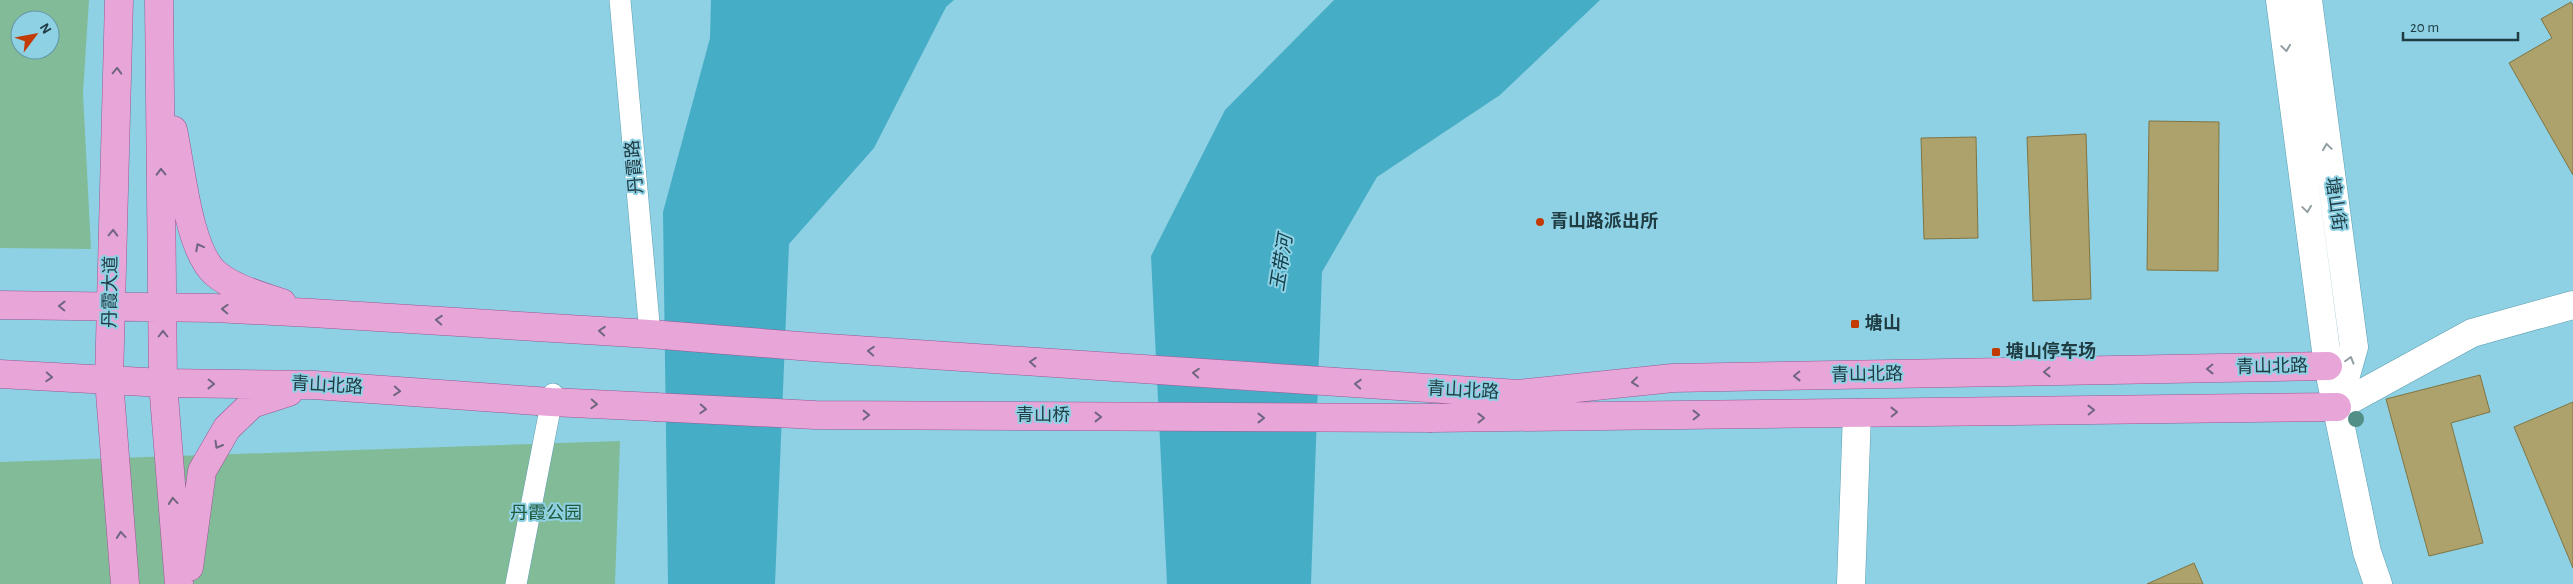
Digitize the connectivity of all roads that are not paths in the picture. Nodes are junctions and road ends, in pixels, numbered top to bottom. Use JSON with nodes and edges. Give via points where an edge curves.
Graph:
{"nodes":[{"id":1,"x":119,"y":0,"type":"edge"},
{"id":2,"x":159,"y":0,"type":"edge"},
{"id":3,"x":620,"y":0,"type":"edge"},
{"id":4,"x":2280,"y":0,"type":"edge"},
{"id":5,"x":2308,"y":0,"type":"edge"},
{"id":6,"x":160,"y":61,"type":"junction"},
{"id":7,"x":0,"y":305,"type":"edge"},
{"id":8,"x":2573,"y":306,"type":"edge"},
{"id":9,"x":111,"y":307,"type":"junction"},
{"id":10,"x":163,"y":308,"type":"junction"},
{"id":11,"x":312,"y":313,"type":"junction"},
{"id":12,"x":650,"y":334,"type":"junction"},
{"id":13,"x":2328,"y":366,"type":"junction"},
{"id":14,"x":0,"y":374,"type":"edge"},
{"id":15,"x":109,"y":380,"type":"junction"},
{"id":16,"x":163,"y":383,"type":"junction"},
{"id":17,"x":314,"y":384,"type":"junction"},
{"id":18,"x":552,"y":398,"type":"junction"},
{"id":19,"x":654,"y":407,"type":"joint"},
{"id":20,"x":2337,"y":407,"type":"junction"},
{"id":21,"x":1857,"y":413,"type":"junction"},
{"id":22,"x":1432,"y":418,"type":"joint"},
{"id":23,"x":126,"y":584,"type":"edge"},
{"id":24,"x":179,"y":584,"type":"edge"},
{"id":25,"x":187,"y":584,"type":"edge"},
{"id":26,"x":516,"y":584,"type":"edge"},
{"id":27,"x":1851,"y":584,"type":"edge"},
{"id":28,"x":2378,"y":584,"type":"edge"}],
"edges":[{"from":9,"to":1,"type":"main road","name":"丹霞大道","one_way":true},
{"from":2,"to":6,"type":"main road"},
{"from":3,"to":12,"type":"lane","name":"丹霞路"},
{"from":4,"to":13,"type":"street","name":"塘山街","one_way":true},
{"from":20,"to":5,"type":"street","name":"塘山街","one_way":true,"via":[[2354,347]]},
{"from":10,"to":6,"type":"main road","one_way":true},
{"from":11,"to":6,"type":"main road","one_way":true,"via":[[239,288],[214,272],[196,243]]},
{"from":9,"to":7,"type":"main road","one_way":true},
{"from":8,"to":20,"type":"street","via":[[2472,333]]},
{"from":9,"to":10,"type":"main road"},
{"from":9,"to":15,"type":"main road","name":"丹霞大道"},
{"from":11,"to":10,"type":"main road","one_way":true},
{"from":16,"to":10,"type":"main road","one_way":true},
{"from":12,"to":11,"type":"main road","one_way":true},
{"from":13,"to":12,"type":"main road","name":"青山北路","one_way":true,"via":[[1673,378],[1518,394]]},
{"from":13,"to":20,"type":"street","name":"塘山街"},
{"from":14,"to":15,"type":"main road","name":"青山北路","one_way":true},
{"from":15,"to":16,"type":"main road","name":"青山北路"},
{"from":23,"to":15,"type":"main road","name":"丹霞大道","one_way":true},
{"from":16,"to":17,"type":"main road","name":"青山北路","one_way":true},
{"from":24,"to":16,"type":"main road","one_way":true},
{"from":17,"to":18,"type":"main road","name":"青山北路","one_way":true},
{"from":17,"to":25,"type":"main road","one_way":true,"via":[[252,404],[227,428],[202,471]]},
{"from":18,"to":19,"type":"main road","name":"青山北路","one_way":true},
{"from":18,"to":26,"type":"lane"},
{"from":19,"to":22,"type":"main road","name":"青山桥","one_way":true,"bridge":true,"via":[[815,415]]},
{"from":21,"to":20,"type":"main road","name":"青山北路","one_way":true},
{"from":20,"to":28,"type":"street","name":"塘山街","via":[[2367,552]]},
{"from":22,"to":21,"type":"main road","name":"青山北路","one_way":true},
{"from":21,"to":27,"type":"street"}]}
